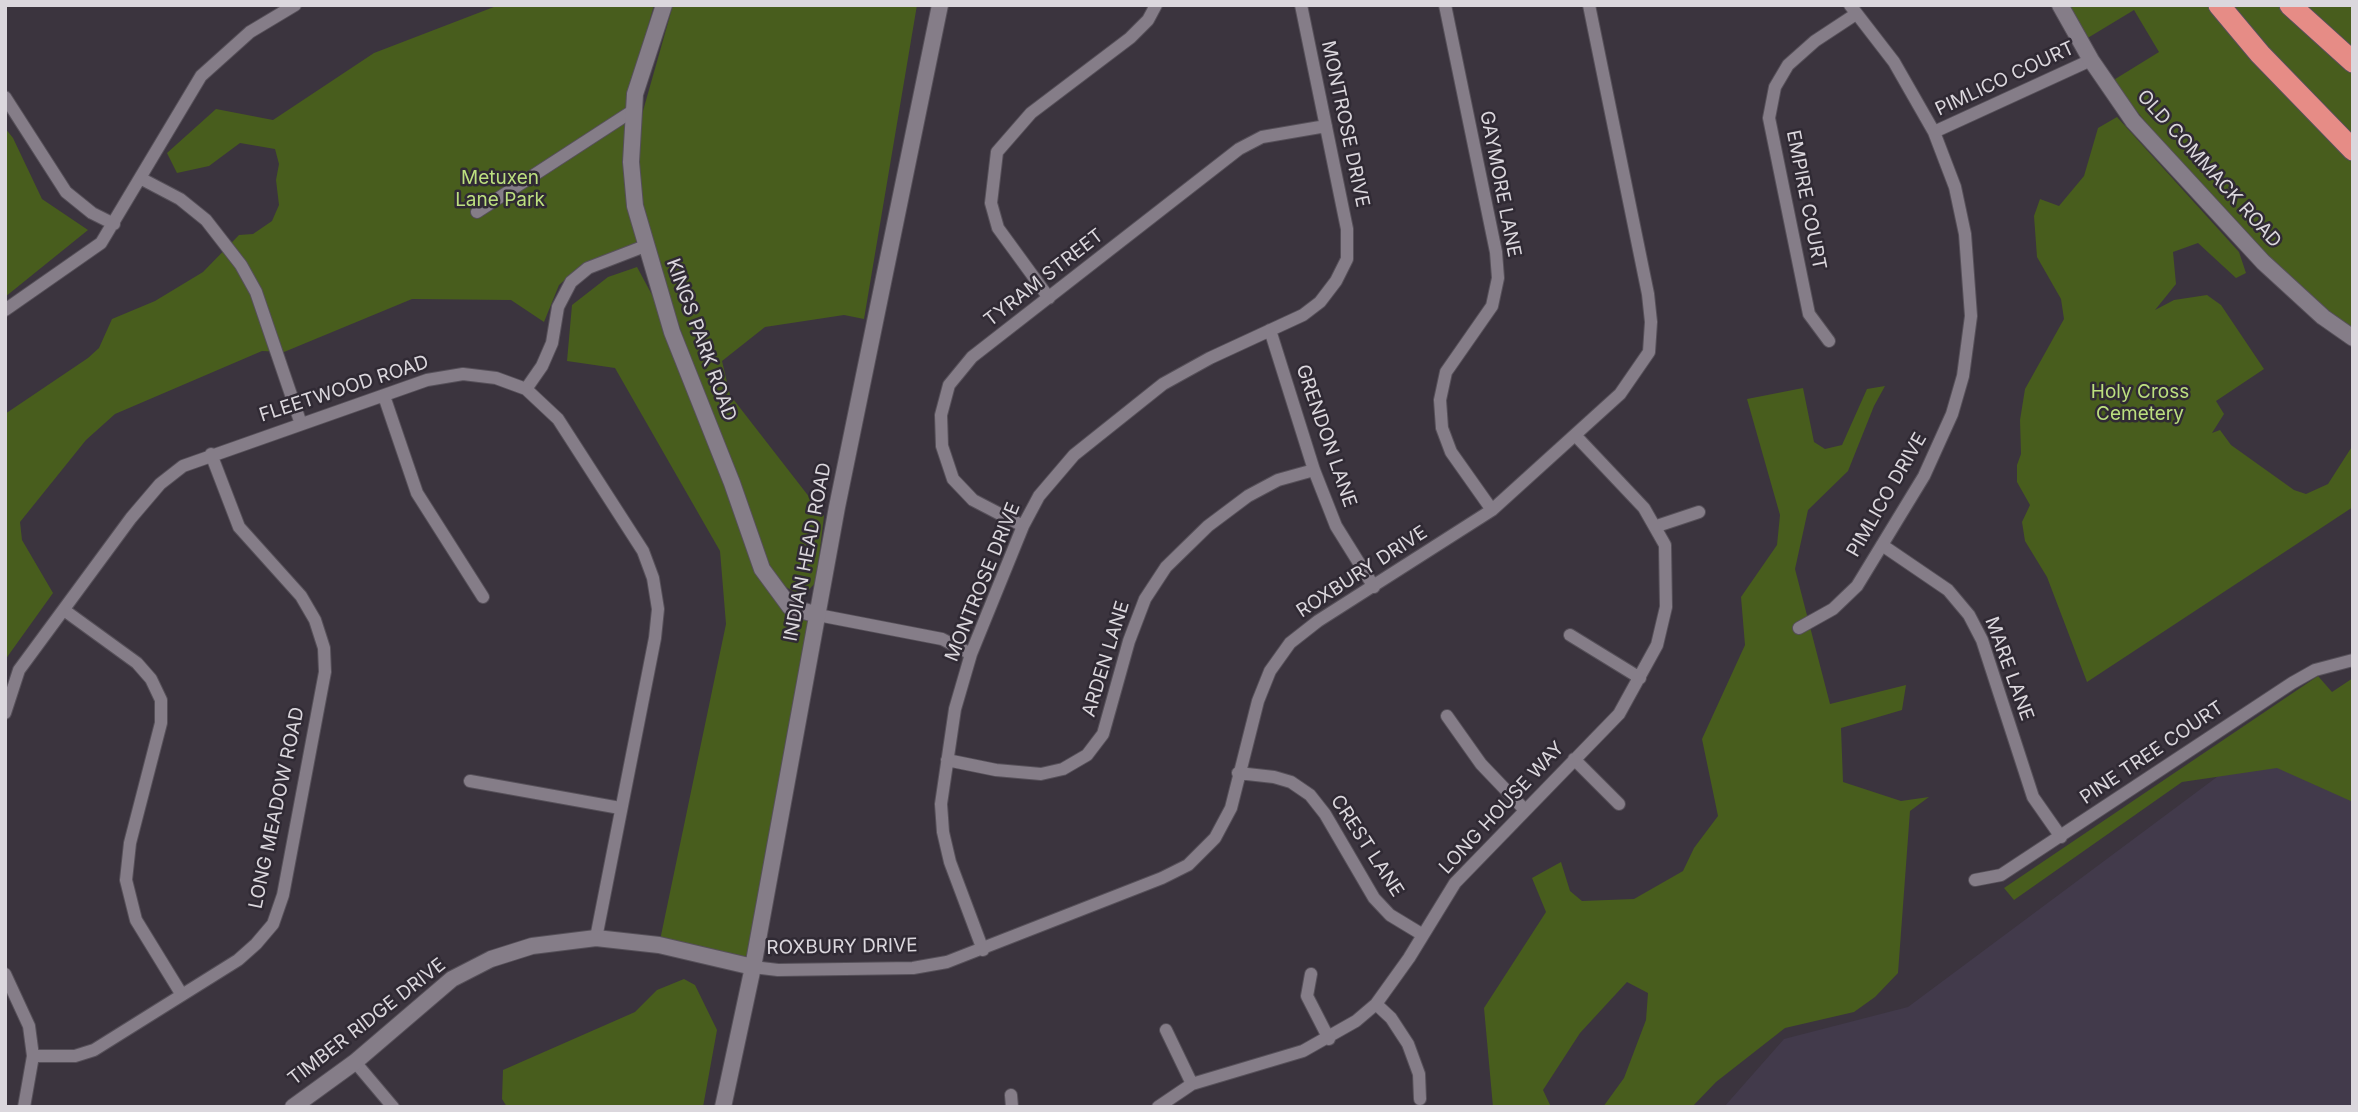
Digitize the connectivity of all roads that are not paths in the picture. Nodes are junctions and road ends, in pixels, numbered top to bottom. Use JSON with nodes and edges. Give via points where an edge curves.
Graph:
{"nodes":[{"id":1,"x":295,"y":5,"type":"edge"},
{"id":2,"x":664,"y":5,"type":"edge"},
{"id":3,"x":940,"y":5,"type":"edge"},
{"id":4,"x":1156,"y":5,"type":"edge"},
{"id":5,"x":1301,"y":5,"type":"edge"},
{"id":6,"x":1445,"y":5,"type":"edge"},
{"id":7,"x":1589,"y":5,"type":"edge"},
{"id":8,"x":2060,"y":5,"type":"edge"},
{"id":9,"x":2220,"y":5,"type":"edge"},
{"id":10,"x":2290,"y":5,"type":"edge"},
{"id":11,"x":1853,"y":10,"type":"edge"},
{"id":12,"x":2091,"y":60,"type":"junction"},
{"id":13,"x":2353,"y":62,"type":"edge"},
{"id":14,"x":5,"y":97,"type":"edge"},
{"id":15,"x":634,"y":110,"type":"junction"},
{"id":16,"x":1326,"y":126,"type":"junction"},
{"id":17,"x":1934,"y":132,"type":"junction"},
{"id":18,"x":2353,"y":150,"type":"edge"},
{"id":19,"x":141,"y":178,"type":"junction"},
{"id":20,"x":477,"y":212,"type":"dead end"},
{"id":21,"x":114,"y":224,"type":"junction"},
{"id":22,"x":645,"y":246,"type":"junction"},
{"id":23,"x":1049,"y":298,"type":"junction"},
{"id":24,"x":5,"y":310,"type":"edge"},
{"id":25,"x":1270,"y":330,"type":"junction"},
{"id":26,"x":2353,"y":338,"type":"edge"},
{"id":27,"x":1829,"y":341,"type":"dead end"},
{"id":28,"x":526,"y":389,"type":"junction"},
{"id":29,"x":384,"y":396,"type":"junction"},
{"id":30,"x":301,"y":424,"type":"junction"},
{"id":31,"x":1575,"y":435,"type":"junction"},
{"id":32,"x":211,"y":454,"type":"junction"},
{"id":33,"x":1314,"y":470,"type":"junction"},
{"id":34,"x":953,"y":479,"type":"junction"},
{"id":35,"x":943,"y":488,"type":"dead end"},
{"id":36,"x":1492,"y":510,"type":"junction"},
{"id":37,"x":1699,"y":512,"type":"dead end"},
{"id":38,"x":1023,"y":526,"type":"junction"},
{"id":39,"x":1657,"y":526,"type":"junction"},
{"id":40,"x":1882,"y":545,"type":"junction"},
{"id":41,"x":1374,"y":587,"type":"junction"},
{"id":42,"x":483,"y":597,"type":"dead end"},
{"id":43,"x":64,"y":610,"type":"junction"},
{"id":44,"x":818,"y":615,"type":"junction"},
{"id":45,"x":1799,"y":628,"type":"dead end"},
{"id":46,"x":1570,"y":635,"type":"dead end"},
{"id":47,"x":971,"y":654,"type":"junction"},
{"id":48,"x":2353,"y":660,"type":"edge"},
{"id":49,"x":1640,"y":678,"type":"junction"},
{"id":50,"x":5,"y":713,"type":"edge"},
{"id":51,"x":1447,"y":716,"type":"dead end"},
{"id":52,"x":947,"y":760,"type":"junction"},
{"id":53,"x":1574,"y":760,"type":"junction"},
{"id":54,"x":1238,"y":773,"type":"junction"},
{"id":55,"x":470,"y":781,"type":"dead end"},
{"id":56,"x":1619,"y":804,"type":"dead end"},
{"id":57,"x":620,"y":808,"type":"junction"},
{"id":58,"x":1524,"y":809,"type":"junction"},
{"id":59,"x":2061,"y":837,"type":"junction"},
{"id":60,"x":1975,"y":880,"type":"dead end"},
{"id":61,"x":1423,"y":936,"type":"junction"},
{"id":62,"x":596,"y":938,"type":"junction"},
{"id":63,"x":983,"y":950,"type":"junction"},
{"id":64,"x":753,"y":967,"type":"junction"},
{"id":65,"x":5,"y":974,"type":"edge"},
{"id":66,"x":1311,"y":974,"type":"dead end"},
{"id":67,"x":182,"y":995,"type":"junction"},
{"id":68,"x":1376,"y":1004,"type":"junction"},
{"id":69,"x":1166,"y":1030,"type":"dead end"},
{"id":70,"x":1329,"y":1039,"type":"junction"},
{"id":71,"x":33,"y":1056,"type":"junction"},
{"id":72,"x":355,"y":1062,"type":"junction"},
{"id":73,"x":1192,"y":1084,"type":"junction"},
{"id":74,"x":1420,"y":1098,"type":"dead end"},
{"id":75,"x":24,"y":1107,"type":"edge"},
{"id":76,"x":293,"y":1107,"type":"edge"},
{"id":77,"x":393,"y":1107,"type":"edge"},
{"id":78,"x":723,"y":1107,"type":"edge"},
{"id":79,"x":1158,"y":1107,"type":"edge"}],
"edges":[{"from":1,"to":19,"type":"street","via":[[250,32],[201,76]]},
{"from":2,"to":15,"type":"street","name":"KINGS PARK ROAD"},
{"from":3,"to":44,"type":"street","name":"INDIAN HEAD ROAD"},
{"from":4,"to":23,"type":"street","via":[[1130,38],[1031,113],[997,152],[991,203],[998,228]]},
{"from":5,"to":16,"type":"street","name":"MONTROSE DRIVE"},
{"from":6,"to":36,"type":"street","name":"GAYMORE LANE","via":[[1498,278],[1492,306],[1446,372],[1441,428],[1451,452]]},
{"from":7,"to":31,"type":"street","name":"ROXBURY DRIVE","via":[[1650,322],[1649,352],[1633,377]]},
{"from":8,"to":12,"type":"street","name":"OLD COMMACK ROAD"},
{"from":9,"to":18,"type":"highway","via":[[2260,54]]},
{"from":10,"to":13,"type":"highway"},
{"from":11,"to":17,"type":"street","name":"PIMLICO DRIVE","via":[[1894,62]]},
{"from":11,"to":27,"type":"street","name":"EMPIRE COURT","via":[[1788,65],[1775,87],[1769,118],[1809,314]]},
{"from":12,"to":17,"type":"street","name":"PIMLICO COURT"},
{"from":12,"to":26,"type":"street","name":"OLD COMMACK ROAD","via":[[2133,121],[2263,262]]},
{"from":14,"to":21,"type":"street","via":[[66,192]]},
{"from":15,"to":20,"type":"street"},
{"from":15,"to":22,"type":"street","name":"KINGS PARK ROAD","via":[[632,173]]},
{"from":16,"to":23,"type":"street","name":"TYRAM STREET","via":[[1262,137],[1239,149]]},
{"from":16,"to":25,"type":"street","name":"MONTROSE DRIVE","via":[[1347,229],[1347,259],[1320,302]]},
{"from":17,"to":40,"type":"street","name":"PIMLICO DRIVE","via":[[1955,187],[1965,234],[1971,316],[1963,376],[1952,414],[1924,476]]},
{"from":19,"to":21,"type":"street"},
{"from":19,"to":30,"type":"street","via":[[206,219],[241,265],[256,292]]},
{"from":21,"to":24,"type":"street","via":[[93,251]]},
{"from":22,"to":28,"type":"street","via":[[589,268],[571,282],[558,307],[552,343]]},
{"from":22,"to":44,"type":"street","name":"KINGS PARK ROAD","via":[[671,332],[762,569],[790,607]]},
{"from":23,"to":34,"type":"street","name":"TYRAM STREET","via":[[972,357],[949,385],[941,415],[942,446]]},
{"from":25,"to":33,"type":"street","name":"GRENDON LANE"},
{"from":25,"to":38,"type":"street","name":"MONTROSE DRIVE","via":[[1163,384],[1074,454]]},
{"from":28,"to":29,"type":"street","name":"FLEETWOOD ROAD","via":[[496,378],[463,374],[427,380]]},
{"from":28,"to":57,"type":"street","name":"FLEETWOOD ROAD","via":[[558,419],[643,551],[653,578],[658,609],[655,638]]},
{"from":29,"to":30,"type":"street","name":"FLEETWOOD ROAD"},
{"from":29,"to":42,"type":"street","via":[[417,493]]},
{"from":30,"to":32,"type":"street","name":"FLEETWOOD ROAD"},
{"from":31,"to":36,"type":"street","name":"ROXBURY DRIVE"},
{"from":31,"to":39,"type":"street"},
{"from":32,"to":43,"type":"street","name":"FLEETWOOD ROAD","via":[[183,466],[160,484]]},
{"from":32,"to":67,"type":"street","name":"LONG MEADOW ROAD","via":[[239,527],[301,596],[315,621],[324,648],[325,672],[283,895],[273,923],[238,960]]},
{"from":33,"to":41,"type":"street","name":"GRENDON LANE","via":[[1336,526]]},
{"from":33,"to":52,"type":"street","name":"ARDEN LANE","via":[[1278,480],[1248,496],[1208,526],[1166,567],[1144,599],[1103,734],[1087,755],[1063,769],[1041,774]]},
{"from":34,"to":35,"type":"street"},
{"from":34,"to":38,"type":"street","name":"TYRAM STREET","via":[[973,500]]},
{"from":36,"to":41,"type":"street","name":"ROXBURY DRIVE"},
{"from":37,"to":39,"type":"street"},
{"from":38,"to":47,"type":"street","name":"MONTROSE DRIVE"},
{"from":39,"to":49,"type":"street","name":"LONG HOUSE WAY","via":[[1665,545],[1666,607],[1657,645]]},
{"from":40,"to":45,"type":"street","name":"PIMLICO DRIVE","via":[[1857,586],[1833,609]]},
{"from":40,"to":59,"type":"street","name":"MARE LANE","via":[[1948,590],[1969,615],[1982,640],[2033,797]]},
{"from":41,"to":54,"type":"street","name":"ROXBURY DRIVE","via":[[1290,643],[1270,671],[1258,701]]},
{"from":43,"to":50,"type":"street","name":"FLEETWOOD ROAD","via":[[19,670]]},
{"from":43,"to":67,"type":"street","via":[[137,663],[161,700],[161,723],[130,843],[126,880],[136,920]]},
{"from":44,"to":47,"type":"street","via":[[942,639]]},
{"from":44,"to":64,"type":"street","name":"INDIAN HEAD ROAD"},
{"from":46,"to":49,"type":"street"},
{"from":47,"to":52,"type":"street","name":"MONTROSE DRIVE"},
{"from":48,"to":59,"type":"street","name":"PINE TREE COURT","via":[[2315,670],[2292,683]]},
{"from":49,"to":53,"type":"street","name":"LONG HOUSE WAY","via":[[1619,714]]},
{"from":51,"to":58,"type":"street","via":[[1481,764]]},
{"from":52,"to":63,"type":"street","name":"MONTROSE DRIVE","via":[[943,832]]},
{"from":53,"to":56,"type":"street"},
{"from":53,"to":58,"type":"street","name":"LONG HOUSE WAY"},
{"from":54,"to":61,"type":"street","name":"CREST LANE","via":[[1283,780],[1310,795],[1374,898],[1390,915]]},
{"from":54,"to":63,"type":"street","name":"ROXBURY DRIVE","via":[[1231,808],[1215,838],[1188,865]]},
{"from":55,"to":57,"type":"street"},
{"from":57,"to":62,"type":"street","name":"FLEETWOOD ROAD"},
{"from":58,"to":61,"type":"street","name":"LONG HOUSE WAY","via":[[1455,883]]},
{"from":59,"to":60,"type":"street","name":"PINE TREE COURT","via":[[2001,875]]},
{"from":61,"to":68,"type":"street","name":"LONG HOUSE WAY"},
{"from":62,"to":64,"type":"street","name":"TIMBER RIDGE DRIVE","via":[[659,945]]},
{"from":62,"to":72,"type":"street","name":"TIMBER RIDGE DRIVE","via":[[532,946],[491,959],[452,979]]},
{"from":63,"to":64,"type":"street","name":"ROXBURY DRIVE","via":[[913,968]]},
{"from":64,"to":78,"type":"street","name":"INDIAN HEAD ROAD"},
{"from":65,"to":71,"type":"street","via":[[29,1026]]},
{"from":66,"to":70,"type":"street","via":[[1307,996]]},
{"from":67,"to":71,"type":"street","name":"LONG MEADOW ROAD","via":[[93,1051]]},
{"from":68,"to":70,"type":"street","name":"LONG HOUSE WAY"},
{"from":68,"to":74,"type":"street","via":[[1408,1044],[1419,1074]]},
{"from":69,"to":73,"type":"street"},
{"from":70,"to":73,"type":"street","name":"LONG HOUSE WAY","via":[[1280,1060]]},
{"from":71,"to":75,"type":"street"},
{"from":72,"to":76,"type":"street","name":"TIMBER RIDGE DRIVE"},
{"from":72,"to":77,"type":"street"},
{"from":73,"to":79,"type":"street","name":"LONG HOUSE WAY"}]}
